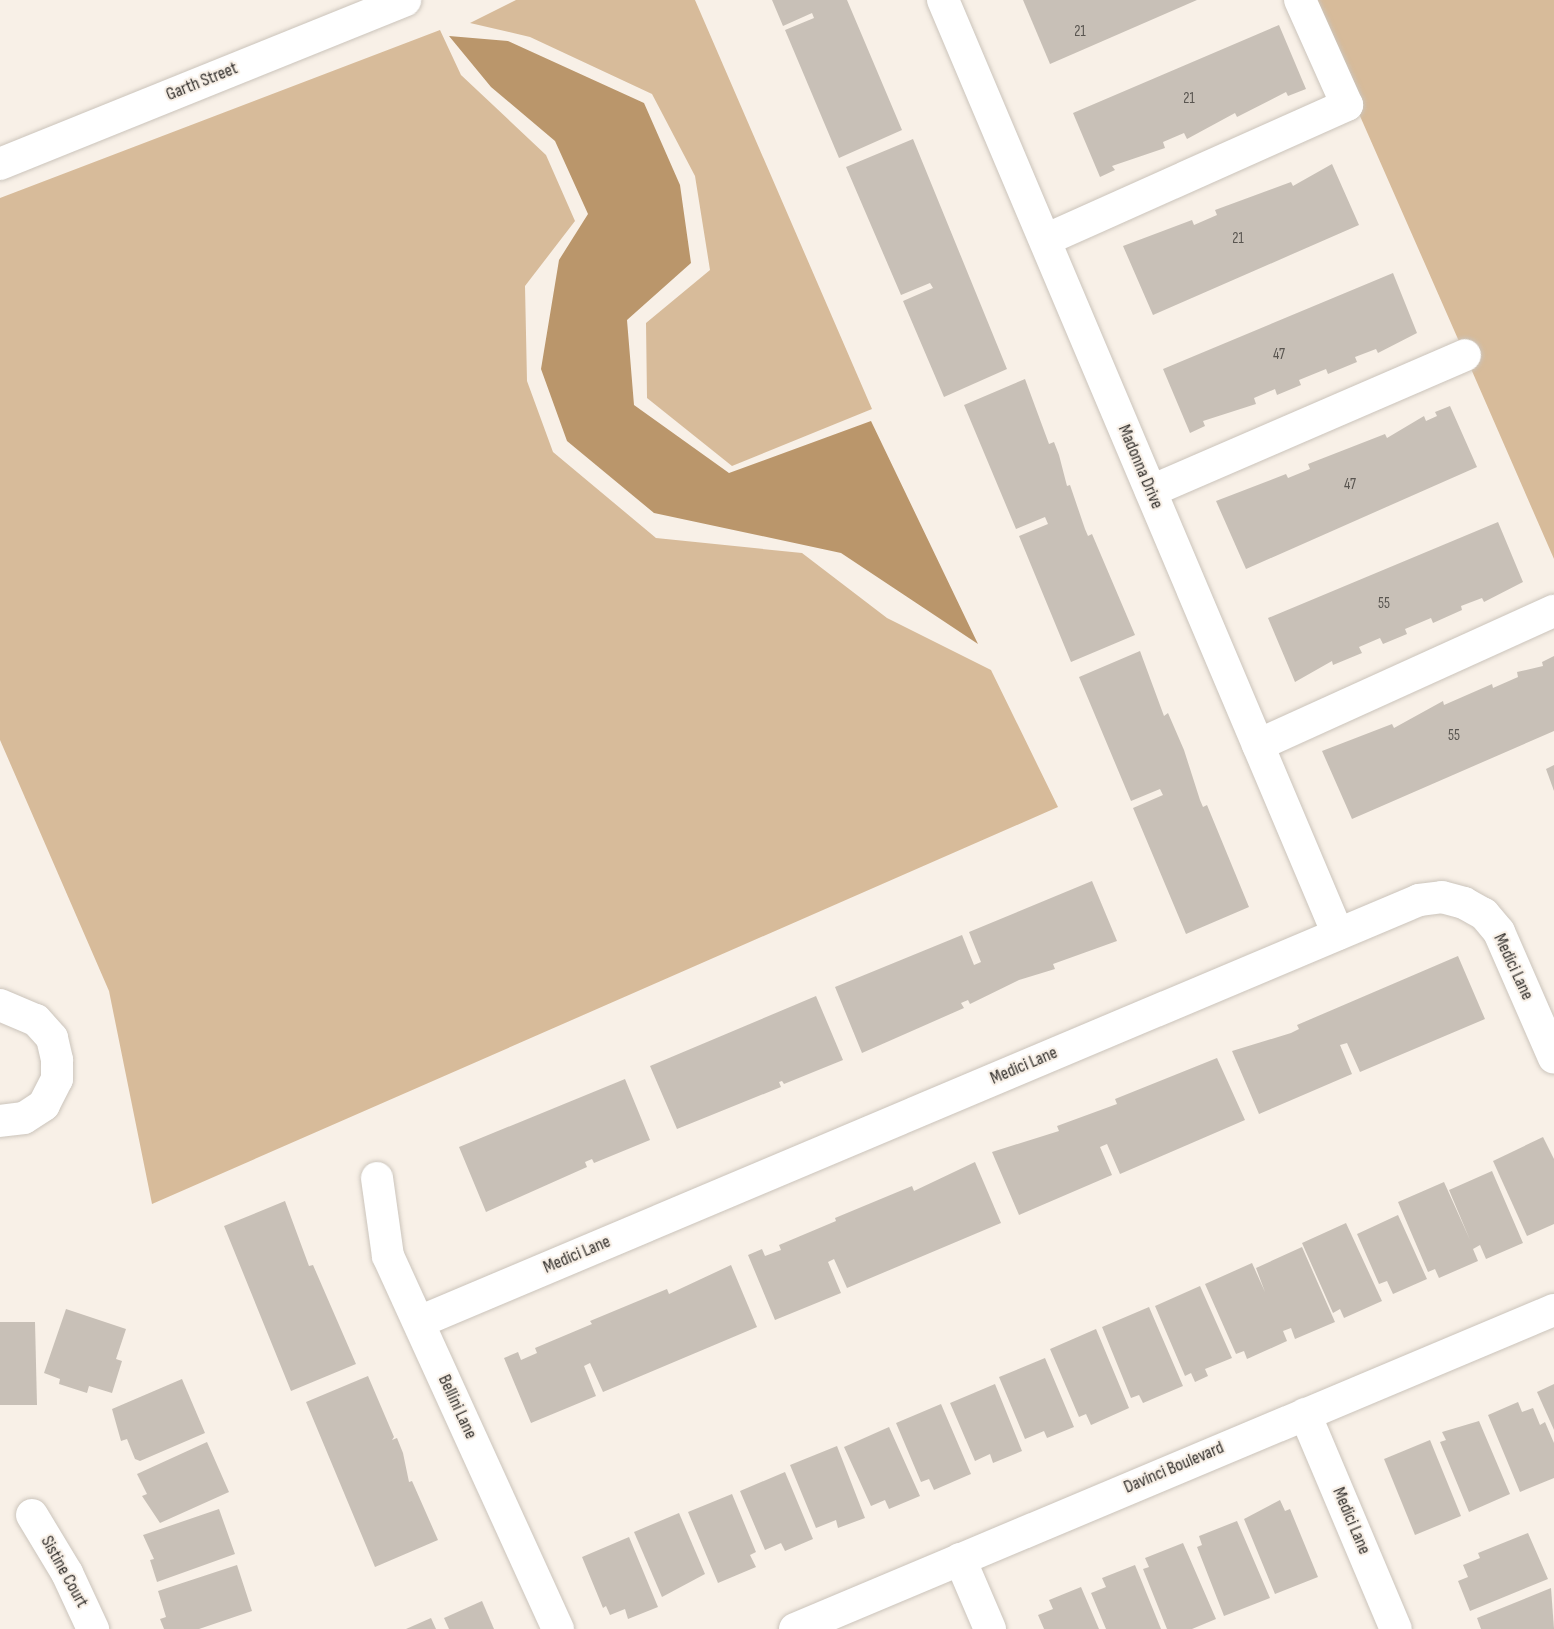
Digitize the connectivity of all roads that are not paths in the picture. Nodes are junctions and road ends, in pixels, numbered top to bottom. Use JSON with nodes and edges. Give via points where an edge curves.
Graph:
{"nodes":[{"id":1,"x":405,"y":0,"type":"edge"},
{"id":2,"x":943,"y":0,"type":"edge"},
{"id":3,"x":1300,"y":0,"type":"edge"},
{"id":4,"x":0,"y":164,"type":"edge"},
{"id":5,"x":1045,"y":240,"type":"junction"},
{"id":6,"x":1465,"y":355,"type":"dead end"},
{"id":7,"x":1151,"y":491,"type":"junction"},
{"id":8,"x":1554,"y":611,"type":"edge"},
{"id":9,"x":1258,"y":745,"type":"junction"},
{"id":10,"x":1338,"y":934,"type":"junction"},
{"id":11,"x":0,"y":1005,"type":"edge"},
{"id":12,"x":1554,"y":1058,"type":"edge"},
{"id":13,"x":0,"y":1121,"type":"edge"},
{"id":14,"x":377,"y":1178,"type":"dead end"},
{"id":15,"x":1554,"y":1310,"type":"edge"},
{"id":16,"x":418,"y":1322,"type":"junction"},
{"id":17,"x":1305,"y":1414,"type":"junction"},
{"id":18,"x":32,"y":1515,"type":"dead end"},
{"id":19,"x":960,"y":1559,"type":"junction"},
{"id":20,"x":93,"y":1629,"type":"edge"},
{"id":21,"x":558,"y":1629,"type":"edge"},
{"id":22,"x":795,"y":1629,"type":"edge"},
{"id":23,"x":990,"y":1629,"type":"edge"},
{"id":24,"x":1396,"y":1629,"type":"edge"}],
"edges":[{"from":1,"to":4,"type":"street","name":"Garth Street"},
{"from":2,"to":5,"type":"street","name":"Madonna Drive"},
{"from":3,"to":5,"type":"street","via":[[1347,105]]},
{"from":5,"to":7,"type":"street","name":"Madonna Drive"},
{"from":6,"to":7,"type":"street"},
{"from":7,"to":9,"type":"street","name":"Madonna Drive"},
{"from":8,"to":9,"type":"street"},
{"from":9,"to":10,"type":"street","name":"Madonna Drive"},
{"from":10,"to":12,"type":"street","name":"Medici Lane","via":[[1419,900],[1442,897],[1484,914],[1499,932]]},
{"from":10,"to":16,"type":"street","name":"Medici Lane"},
{"from":11,"to":13,"type":"street","via":[[36,1020],[52,1038],[57,1079],[44,1105],[24,1118]]},
{"from":14,"to":16,"type":"street","name":"Bellini Lane","via":[[388,1256]]},
{"from":15,"to":17,"type":"street","name":"Davinci Boulevard"},
{"from":16,"to":21,"type":"street","name":"Bellini Lane"},
{"from":17,"to":19,"type":"street","name":"Davinci Boulevard"},
{"from":17,"to":24,"type":"street","name":"Medici Lane"},
{"from":18,"to":20,"type":"street","name":"Sistine Court","via":[[67,1573]]},
{"from":19,"to":22,"type":"street","name":"Davinci Boulevard"},
{"from":19,"to":23,"type":"street"}]}
